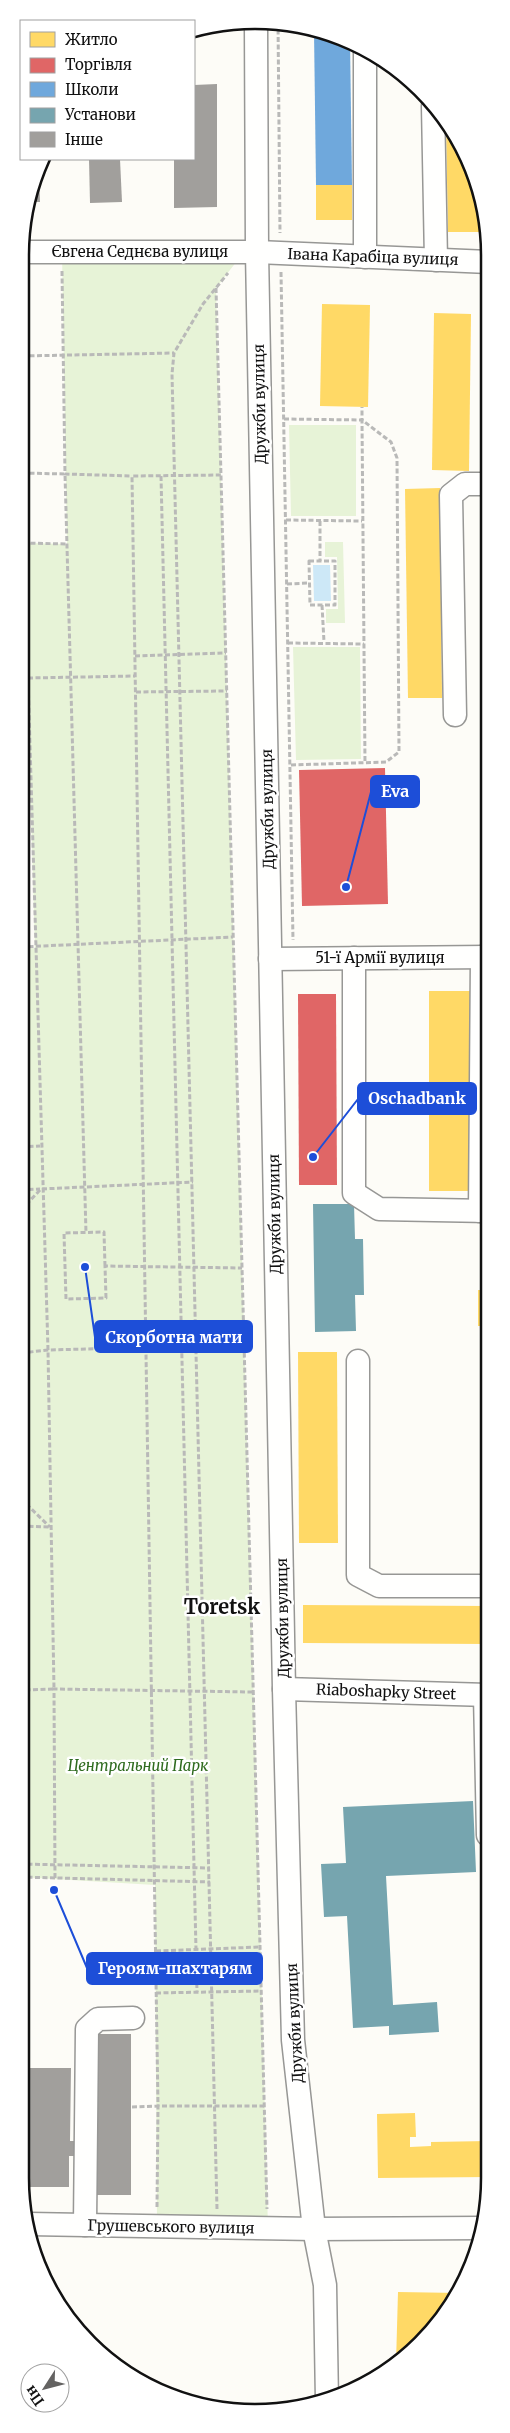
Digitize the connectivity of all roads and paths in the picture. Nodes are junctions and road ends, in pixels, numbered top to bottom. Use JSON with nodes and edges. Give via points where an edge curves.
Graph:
{"nodes":[{"id":1,"x":256,"y":29,"type":"edge"},
{"id":2,"x":278,"y":30,"type":"edge"},
{"id":3,"x":365,"y":57,"type":"edge"},
{"id":4,"x":433,"y":116,"type":"edge"},
{"id":5,"x":29,"y":252,"type":"edge"},
{"id":6,"x":62,"y":252,"type":"junction"},
{"id":7,"x":251,"y":252,"type":"junction"},
{"id":8,"x":280,"y":253,"type":"junction"},
{"id":9,"x":366,"y":257,"type":"junction"},
{"id":10,"x":436,"y":260,"type":"junction"},
{"id":11,"x":481,"y":262,"type":"edge"},
{"id":12,"x":216,"y":288,"type":"junction"},
{"id":13,"x":174,"y":353,"type":"junction"},
{"id":14,"x":63,"y":355,"type":"junction"},
{"id":15,"x":29,"y":356,"type":"edge"},
{"id":16,"x":362,"y":407,"type":"dead end"},
{"id":17,"x":284,"y":419,"type":"junction"},
{"id":18,"x":362,"y":420,"type":"junction"},
{"id":19,"x":29,"y":473,"type":"edge"},
{"id":20,"x":65,"y":474,"type":"junction"},
{"id":21,"x":221,"y":475,"type":"junction"},
{"id":22,"x":132,"y":476,"type":"junction"},
{"id":23,"x":161,"y":476,"type":"junction"},
{"id":24,"x":481,"y":484,"type":"edge"},
{"id":25,"x":286,"y":520,"type":"junction"},
{"id":26,"x":320,"y":521,"type":"junction"},
{"id":27,"x":362,"y":521,"type":"junction"},
{"id":28,"x":29,"y":543,"type":"edge"},
{"id":29,"x":67,"y":544,"type":"junction"},
{"id":30,"x":320,"y":561,"type":"junction"},
{"id":31,"x":309,"y":583,"type":"junction"},
{"id":32,"x":287,"y":584,"type":"junction"},
{"id":33,"x":322,"y":605,"type":"junction"},
{"id":34,"x":324,"y":642,"type":"junction"},
{"id":35,"x":288,"y":643,"type":"junction"},
{"id":36,"x":364,"y":644,"type":"junction"},
{"id":37,"x":226,"y":653,"type":"junction"},
{"id":38,"x":135,"y":656,"type":"junction"},
{"id":39,"x":135,"y":676,"type":"junction"},
{"id":40,"x":29,"y":678,"type":"edge"},
{"id":41,"x":227,"y":691,"type":"junction"},
{"id":42,"x":136,"y":693,"type":"junction"},
{"id":43,"x":455,"y":715,"type":"dead end"},
{"id":44,"x":29,"y":717,"type":"edge"},
{"id":45,"x":365,"y":763,"type":"junction"},
{"id":46,"x":291,"y":765,"type":"junction"},
{"id":47,"x":233,"y":937,"type":"junction"},
{"id":48,"x":76,"y":944,"type":"junction"},
{"id":49,"x":29,"y":947,"type":"edge"},
{"id":50,"x":481,"y":957,"type":"edge"},
{"id":51,"x":294,"y":958,"type":"junction"},
{"id":52,"x":354,"y":958,"type":"junction"},
{"id":53,"x":270,"y":959,"type":"junction"},
{"id":54,"x":40,"y":1146,"type":"junction"},
{"id":55,"x":29,"y":1147,"type":"edge"},
{"id":56,"x":192,"y":1182,"type":"junction"},
{"id":57,"x":41,"y":1189,"type":"junction"},
{"id":58,"x":29,"y":1190,"type":"edge"},
{"id":59,"x":29,"y":1202,"type":"edge"},
{"id":60,"x":481,"y":1211,"type":"edge"},
{"id":61,"x":86,"y":1233,"type":"junction"},
{"id":62,"x":105,"y":1266,"type":"junction"},
{"id":63,"x":242,"y":1268,"type":"junction"},
{"id":64,"x":206,"y":1346,"type":"dead end"},
{"id":65,"x":48,"y":1350,"type":"junction"},
{"id":66,"x":29,"y":1352,"type":"edge"},
{"id":67,"x":358,"y":1362,"type":"dead end"},
{"id":68,"x":29,"y":1506,"type":"edge"},
{"id":69,"x":29,"y":1526,"type":"edge"},
{"id":70,"x":51,"y":1527,"type":"junction"},
{"id":71,"x":481,"y":1586,"type":"edge"},
{"id":72,"x":54,"y":1689,"type":"junction"},
{"id":73,"x":284,"y":1689,"type":"junction"},
{"id":74,"x":29,"y":1690,"type":"edge"},
{"id":75,"x":253,"y":1692,"type":"junction"},
{"id":76,"x":481,"y":1695,"type":"edge"},
{"id":77,"x":29,"y":1864,"type":"edge"},
{"id":78,"x":210,"y":1868,"type":"junction"},
{"id":79,"x":29,"y":1877,"type":"edge"},
{"id":80,"x":55,"y":1878,"type":"junction"},
{"id":81,"x":210,"y":1882,"type":"junction"},
{"id":82,"x":260,"y":1947,"type":"junction"},
{"id":83,"x":211,"y":1950,"type":"junction"},
{"id":84,"x":156,"y":1951,"type":"junction"},
{"id":85,"x":261,"y":1991,"type":"junction"},
{"id":86,"x":197,"y":1992,"type":"junction"},
{"id":87,"x":156,"y":1993,"type":"junction"},
{"id":88,"x":133,"y":2018,"type":"dead end"},
{"id":89,"x":158,"y":2106,"type":"junction"},
{"id":90,"x":264,"y":2106,"type":"junction"},
{"id":91,"x":132,"y":2107,"type":"dead end"},
{"id":92,"x":33,"y":2224,"type":"edge"},
{"id":93,"x":85,"y":2225,"type":"junction"},
{"id":94,"x":157,"y":2226,"type":"junction"},
{"id":95,"x":218,"y":2227,"type":"junction"},
{"id":96,"x":268,"y":2228,"type":"junction"},
{"id":97,"x":476,"y":2228,"type":"edge"},
{"id":98,"x":314,"y":2229,"type":"junction"},
{"id":99,"x":327,"y":2392,"type":"edge"}],
"edges":[{"from":1,"to":7,"type":"street","name":"Дружби вулиця"},
{"from":2,"to":8,"type":"path"},
{"from":3,"to":9,"type":"street"},
{"from":4,"to":10,"type":"street"},
{"from":5,"to":6,"type":"street","name":"Євгена Седнєва вулиця"},
{"from":6,"to":7,"type":"street","name":"Євгена Седнєва вулиця"},
{"from":6,"to":14,"type":"path"},
{"from":7,"to":8,"type":"street","name":"Івана Карабіца вулиця"},
{"from":7,"to":12,"type":"path"},
{"from":7,"to":53,"type":"street","name":"Дружби вулиця"},
{"from":8,"to":9,"type":"street","name":"Івана Карабіца вулиця"},
{"from":8,"to":17,"type":"path"},
{"from":9,"to":10,"type":"street","name":"Івана Карабіца вулиця"},
{"from":10,"to":11,"type":"street","name":"Івана Карабіца вулиця"},
{"from":12,"to":13,"type":"path"},
{"from":12,"to":21,"type":"path"},
{"from":13,"to":14,"type":"path"},
{"from":13,"to":56,"type":"path"},
{"from":14,"to":15,"type":"path"},
{"from":14,"to":20,"type":"path"},
{"from":16,"to":18,"type":"path"},
{"from":17,"to":18,"type":"path"},
{"from":17,"to":25,"type":"path"},
{"from":18,"to":27,"type":"path"},
{"from":18,"to":45,"type":"path","via":[[391,442],[397,458],[400,752],[386,762]]},
{"from":19,"to":20,"type":"path"},
{"from":20,"to":22,"type":"path"},
{"from":20,"to":29,"type":"path"},
{"from":21,"to":23,"type":"path"},
{"from":21,"to":37,"type":"path"},
{"from":22,"to":23,"type":"path"},
{"from":22,"to":38,"type":"path"},
{"from":23,"to":86,"type":"path"},
{"from":24,"to":43,"type":"street","via":[[465,484],[451,495]]},
{"from":25,"to":26,"type":"path"},
{"from":25,"to":32,"type":"path"},
{"from":26,"to":27,"type":"path"},
{"from":26,"to":30,"type":"path"},
{"from":27,"to":36,"type":"path"},
{"from":28,"to":29,"type":"path"},
{"from":29,"to":48,"type":"path"},
{"from":30,"to":31,"type":"path","via":[[309,561]]},
{"from":30,"to":33,"type":"path","via":[[335,561],[335,605]]},
{"from":31,"to":32,"type":"path"},
{"from":31,"to":33,"type":"path","via":[[310,605]]},
{"from":32,"to":35,"type":"path"},
{"from":33,"to":34,"type":"path"},
{"from":34,"to":35,"type":"path"},
{"from":34,"to":36,"type":"path"},
{"from":35,"to":46,"type":"path"},
{"from":36,"to":45,"type":"path"},
{"from":37,"to":38,"type":"path"},
{"from":37,"to":41,"type":"path"},
{"from":38,"to":39,"type":"path"},
{"from":39,"to":40,"type":"path"},
{"from":39,"to":42,"type":"path"},
{"from":41,"to":42,"type":"path"},
{"from":41,"to":47,"type":"path"},
{"from":42,"to":84,"type":"path"},
{"from":44,"to":54,"type":"path"},
{"from":45,"to":46,"type":"path"},
{"from":46,"to":51,"type":"path"},
{"from":47,"to":48,"type":"path"},
{"from":47,"to":63,"type":"path"},
{"from":48,"to":49,"type":"path"},
{"from":48,"to":61,"type":"path"},
{"from":50,"to":52,"type":"street","name":"51-ї Армії вулиця"},
{"from":51,"to":52,"type":"street","name":"51-ї Армії вулиця"},
{"from":51,"to":53,"type":"street","name":"51-ї Армії вулиця"},
{"from":52,"to":60,"type":"street","via":[[354,1193],[379,1209]]},
{"from":53,"to":73,"type":"street","name":"Дружби вулиця"},
{"from":54,"to":55,"type":"path"},
{"from":54,"to":57,"type":"path"},
{"from":56,"to":57,"type":"path"},
{"from":56,"to":78,"type":"path"},
{"from":57,"to":58,"type":"path"},
{"from":57,"to":59,"type":"path"},
{"from":57,"to":65,"type":"path"},
{"from":61,"to":62,"type":"path","via":[[104,1232]]},
{"from":61,"to":62,"type":"path","via":[[64,1233],[66,1299],[106,1298]]},
{"from":62,"to":63,"type":"path"},
{"from":63,"to":75,"type":"path"},
{"from":64,"to":65,"type":"path"},
{"from":65,"to":66,"type":"path"},
{"from":65,"to":70,"type":"path"},
{"from":67,"to":71,"type":"street","via":[[358,1575],[379,1586]]},
{"from":68,"to":70,"type":"path"},
{"from":69,"to":70,"type":"path"},
{"from":70,"to":72,"type":"path"},
{"from":72,"to":74,"type":"path"},
{"from":72,"to":75,"type":"path"},
{"from":72,"to":80,"type":"path"},
{"from":73,"to":76,"type":"street","name":"Riaboshapky Street"},
{"from":73,"to":98,"type":"street","name":"Дружби вулиця","via":[[294,2040]]},
{"from":75,"to":82,"type":"path"},
{"from":77,"to":78,"type":"path"},
{"from":78,"to":81,"type":"path"},
{"from":79,"to":80,"type":"path"},
{"from":80,"to":81,"type":"path"},
{"from":81,"to":83,"type":"path"},
{"from":82,"to":83,"type":"path"},
{"from":82,"to":85,"type":"path"},
{"from":83,"to":84,"type":"path"},
{"from":83,"to":95,"type":"path"},
{"from":84,"to":87,"type":"path"},
{"from":85,"to":86,"type":"path"},
{"from":85,"to":90,"type":"path"},
{"from":86,"to":87,"type":"path"},
{"from":87,"to":89,"type":"path"},
{"from":88,"to":93,"type":"street","via":[[98,2019],[87,2029]]},
{"from":89,"to":90,"type":"path"},
{"from":89,"to":91,"type":"path"},
{"from":89,"to":94,"type":"path"},
{"from":90,"to":96,"type":"path"},
{"from":92,"to":93,"type":"street","name":"Грушевського вулиця"},
{"from":93,"to":94,"type":"street","name":"Грушевського вулиця"},
{"from":94,"to":95,"type":"street","name":"Грушевського вулиця"},
{"from":95,"to":96,"type":"street","name":"Грушевського вулиця"},
{"from":96,"to":98,"type":"street","name":"Грушевського вулиця"},
{"from":97,"to":98,"type":"street","name":"Грушевського вулиця"},
{"from":98,"to":99,"type":"street","name":"Дружби вулиця","via":[[325,2285]]}]}
